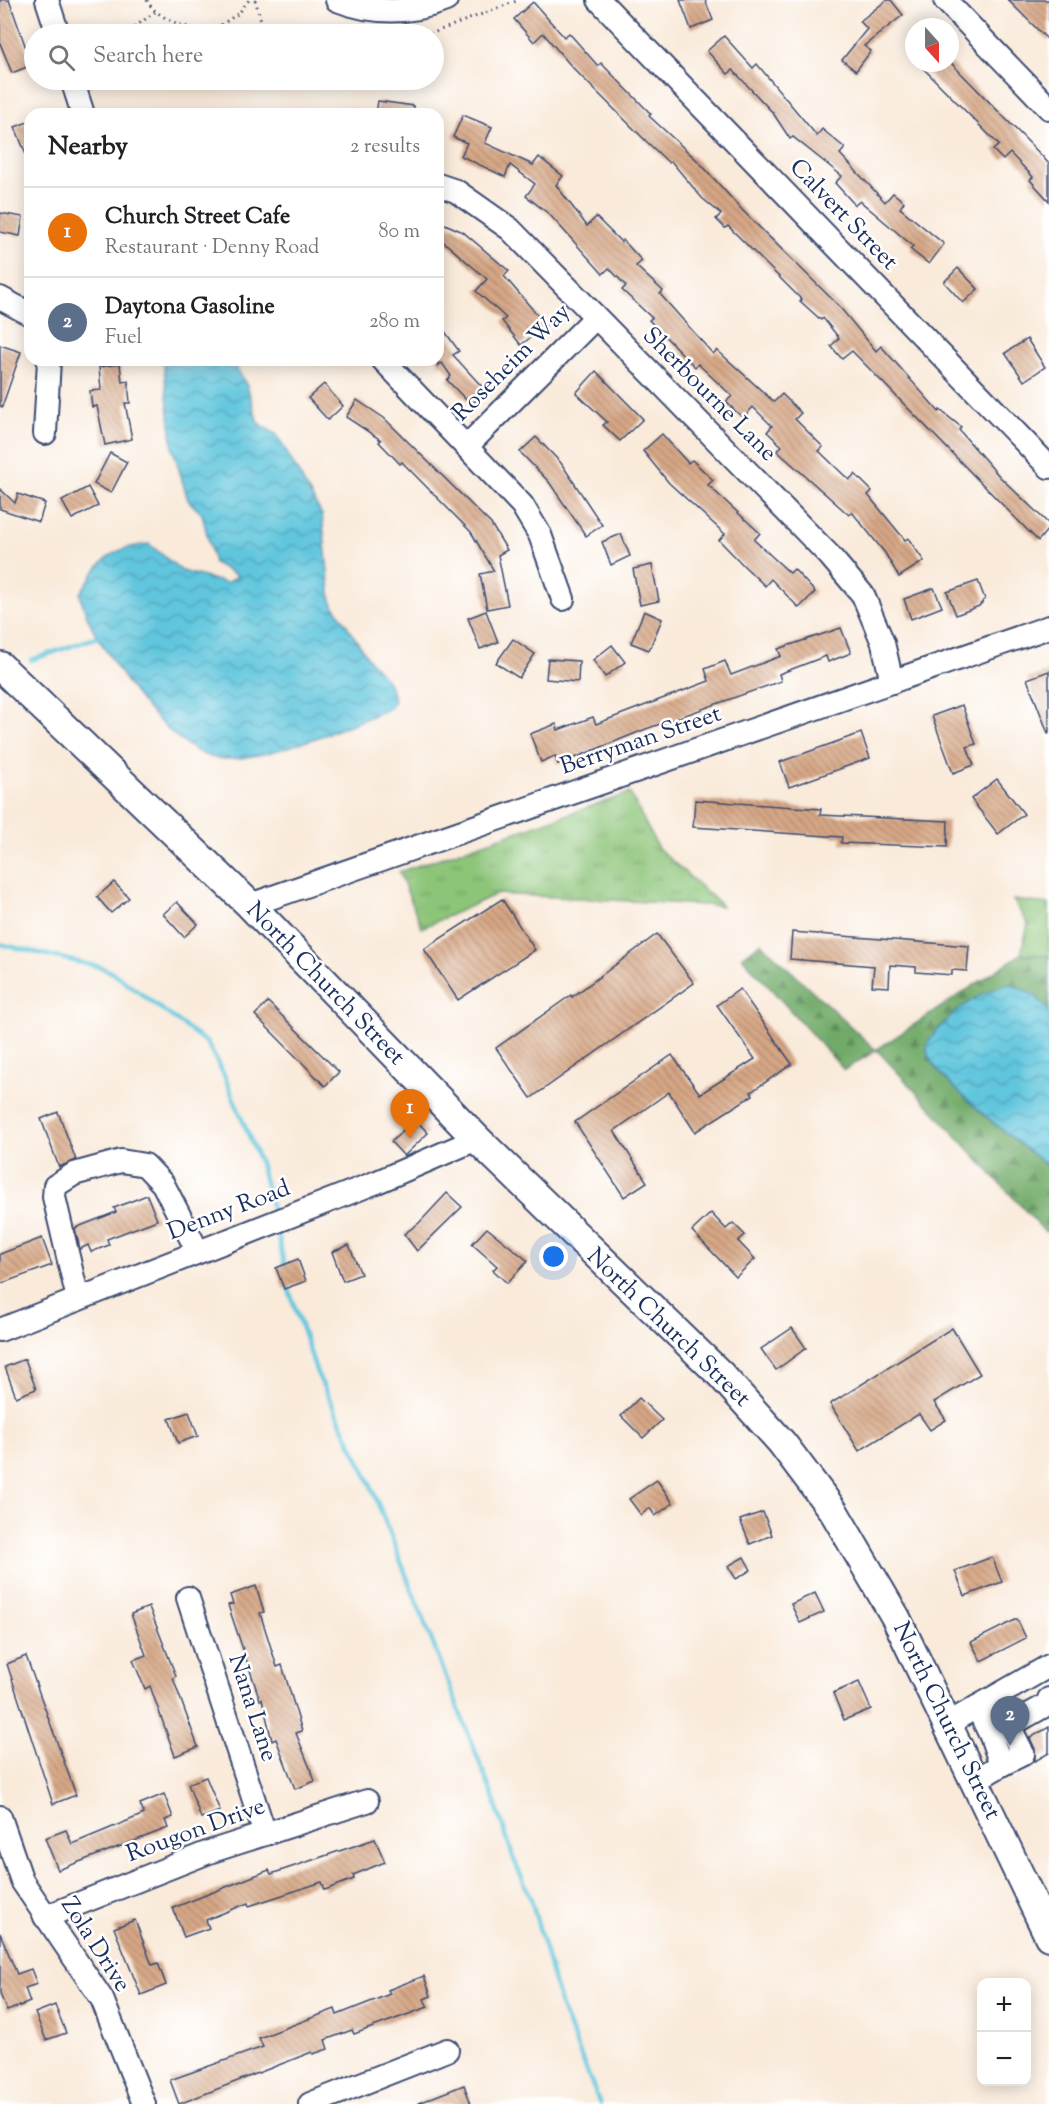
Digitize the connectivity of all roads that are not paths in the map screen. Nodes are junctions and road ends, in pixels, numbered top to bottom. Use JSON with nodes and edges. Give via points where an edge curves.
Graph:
{"nodes":[{"id":1,"x":47,"y":0,"type":"edge"},
{"id":2,"x":337,"y":0,"type":"edge"},
{"id":3,"x":446,"y":0,"type":"edge"},
{"id":4,"x":599,"y":0,"type":"edge"},
{"id":5,"x":945,"y":0,"type":"edge"},
{"id":6,"x":55,"y":24,"type":"edge"},
{"id":7,"x":75,"y":90,"type":"edge"},
{"id":8,"x":81,"y":108,"type":"edge"},
{"id":9,"x":1049,"y":108,"type":"edge"},
{"id":10,"x":444,"y":187,"type":"edge"},
{"id":11,"x":0,"y":298,"type":"edge"},
{"id":12,"x":24,"y":311,"type":"edge"},
{"id":13,"x":595,"y":318,"type":"junction"},
{"id":14,"x":49,"y":366,"type":"edge"},
{"id":15,"x":389,"y":366,"type":"edge"},
{"id":16,"x":45,"y":433,"type":"dead end"},
{"id":17,"x":467,"y":446,"type":"junction"},
{"id":18,"x":1049,"y":467,"type":"edge"},
{"id":19,"x":563,"y":599,"type":"dead end"},
{"id":20,"x":1049,"y":627,"type":"edge"},
{"id":21,"x":0,"y":666,"type":"edge"},
{"id":22,"x":892,"y":682,"type":"junction"},
{"id":23,"x":250,"y":905,"type":"junction"},
{"id":24,"x":477,"y":1139,"type":"junction"},
{"id":25,"x":198,"y":1252,"type":"junction"},
{"id":26,"x":78,"y":1299,"type":"junction"},
{"id":27,"x":0,"y":1330,"type":"edge"},
{"id":28,"x":188,"y":1598,"type":"dead end"},
{"id":29,"x":1047,"y":1673,"type":"edge"},
{"id":30,"x":1049,"y":1699,"type":"edge"},
{"id":31,"x":977,"y":1707,"type":"junction"},
{"id":32,"x":947,"y":1724,"type":"junction"},
{"id":33,"x":1001,"y":1732,"type":"junction"},
{"id":34,"x":974,"y":1781,"type":"junction"},
{"id":35,"x":368,"y":1801,"type":"dead end"},
{"id":36,"x":1,"y":1826,"type":"edge"},
{"id":37,"x":265,"y":1834,"type":"junction"},
{"id":38,"x":45,"y":1917,"type":"junction"},
{"id":39,"x":1049,"y":1936,"type":"edge"},
{"id":40,"x":447,"y":2050,"type":"dead end"},
{"id":41,"x":144,"y":2104,"type":"edge"},
{"id":42,"x":310,"y":2104,"type":"edge"}],
"edges":[{"from":1,"to":6,"type":"street"},
{"from":2,"to":3,"type":"street","via":[[357,8],[384,10],[410,9]]},
{"from":4,"to":18,"type":"street","name":"Calvert Street"},
{"from":5,"to":9,"type":"street"},
{"from":7,"to":8,"type":"street"},
{"from":10,"to":13,"type":"street","name":"Sherbourne Lane","via":[[456,191],[510,229]]},
{"from":11,"to":12,"type":"street"},
{"from":13,"to":17,"type":"street","name":"Roseheim Way"},
{"from":13,"to":22,"type":"street","name":"Sherbourne Lane","via":[[829,555],[863,596],[883,643]]},
{"from":14,"to":16,"type":"street"},
{"from":15,"to":17,"type":"street"},
{"from":17,"to":19,"type":"street","via":[[522,505],[540,535]]},
{"from":20,"to":22,"type":"street","name":"Berryman Street"},
{"from":21,"to":23,"type":"main road","name":"North Church Street"},
{"from":22,"to":23,"type":"street","name":"Berryman Street"},
{"from":23,"to":24,"type":"main road","name":"North Church Street"},
{"from":24,"to":25,"type":"street","name":"Denny Road"},
{"from":24,"to":32,"type":"main road","name":"North Church Street","via":[[721,1375],[782,1443],[834,1512],[864,1561],[896,1617]]},
{"from":25,"to":26,"type":"street","name":"Denny Road"},
{"from":25,"to":26,"type":"street","via":[[163,1184],[145,1165],[121,1161],[64,1177],[55,1186],[54,1197]]},
{"from":26,"to":27,"type":"street","name":"Denny Road"},
{"from":28,"to":37,"type":"street","name":"Nana Lane"},
{"from":29,"to":31,"type":"street"},
{"from":30,"to":33,"type":"street","via":[[1048,1704]]},
{"from":31,"to":32,"type":"street"},
{"from":31,"to":33,"type":"street"},
{"from":32,"to":34,"type":"main road","name":"North Church Street"},
{"from":33,"to":34,"type":"street","via":[[1023,1754]]},
{"from":34,"to":39,"type":"main road","name":"North Church Street"},
{"from":35,"to":37,"type":"street","name":"Rougon Drive"},
{"from":36,"to":38,"type":"street","name":"Zola Drive","via":[[22,1881]]},
{"from":37,"to":38,"type":"street","name":"Rougon Drive"},
{"from":38,"to":41,"type":"street","name":"Zola Drive","via":[[102,1999]]},
{"from":40,"to":42,"type":"street"}]}
